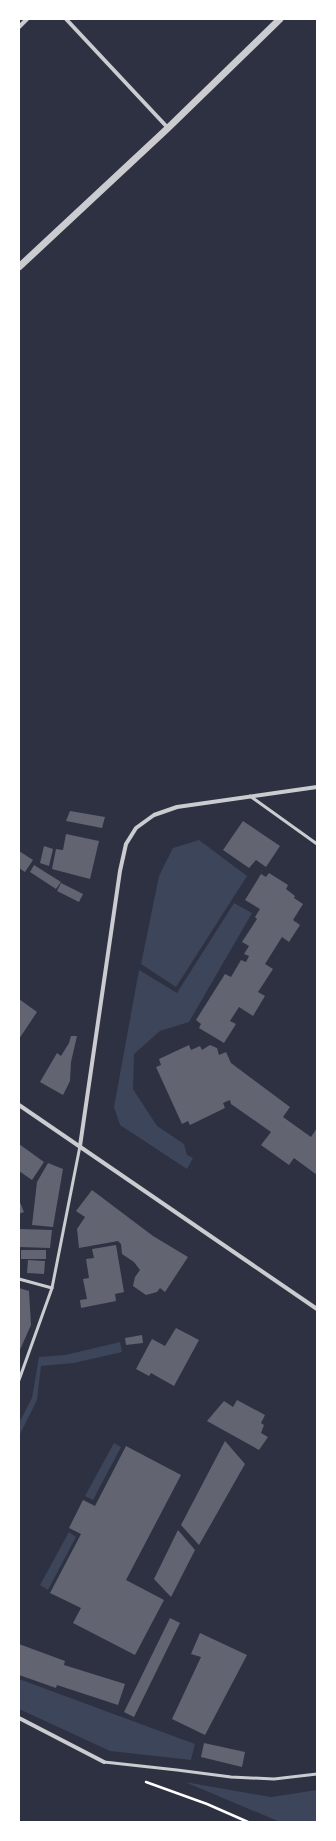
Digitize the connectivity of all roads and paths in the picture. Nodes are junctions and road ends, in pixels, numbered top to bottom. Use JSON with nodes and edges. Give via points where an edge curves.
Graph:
{"nodes":[{"id":1,"x":27,"y":19,"type":"edge"},
{"id":2,"x":66,"y":19,"type":"edge"},
{"id":3,"x":280,"y":19,"type":"edge"},
{"id":4,"x":19,"y":27,"type":"edge"},
{"id":5,"x":168,"y":128,"type":"junction"},
{"id":6,"x":19,"y":267,"type":"edge"},
{"id":7,"x":317,"y":787,"type":"edge"},
{"id":8,"x":250,"y":796,"type":"junction"},
{"id":9,"x":317,"y":844,"type":"edge"},
{"id":10,"x":19,"y":1105,"type":"edge"},
{"id":11,"x":80,"y":1146,"type":"junction"},
{"id":12,"x":19,"y":1279,"type":"edge"},
{"id":13,"x":52,"y":1288,"type":"junction"},
{"id":14,"x":317,"y":1309,"type":"edge"},
{"id":15,"x":19,"y":1380,"type":"edge"},
{"id":16,"x":19,"y":1718,"type":"edge"},
{"id":17,"x":104,"y":1762,"type":"joint"},
{"id":18,"x":317,"y":1774,"type":"edge"},
{"id":19,"x":143,"y":1781,"type":"dead end"},
{"id":20,"x":248,"y":1822,"type":"edge"}],
"edges":[{"from":1,"to":4,"type":"street"},
{"from":2,"to":5,"type":"street"},
{"from":3,"to":5,"type":"street"},
{"from":5,"to":6,"type":"street"},
{"from":7,"to":8,"type":"street"},
{"from":8,"to":9,"type":"lane"},
{"from":8,"to":11,"type":"street","via":[[177,806],[154,814],[136,828],[126,844]]},
{"from":10,"to":11,"type":"street"},
{"from":11,"to":13,"type":"lane"},
{"from":11,"to":14,"type":"street"},
{"from":12,"to":13,"type":"lane"},
{"from":13,"to":15,"type":"lane"},
{"from":16,"to":17,"type":"street"},
{"from":17,"to":18,"type":"lane","via":[[231,1777],[274,1779]]},
{"from":19,"to":20,"type":"path"}]}
